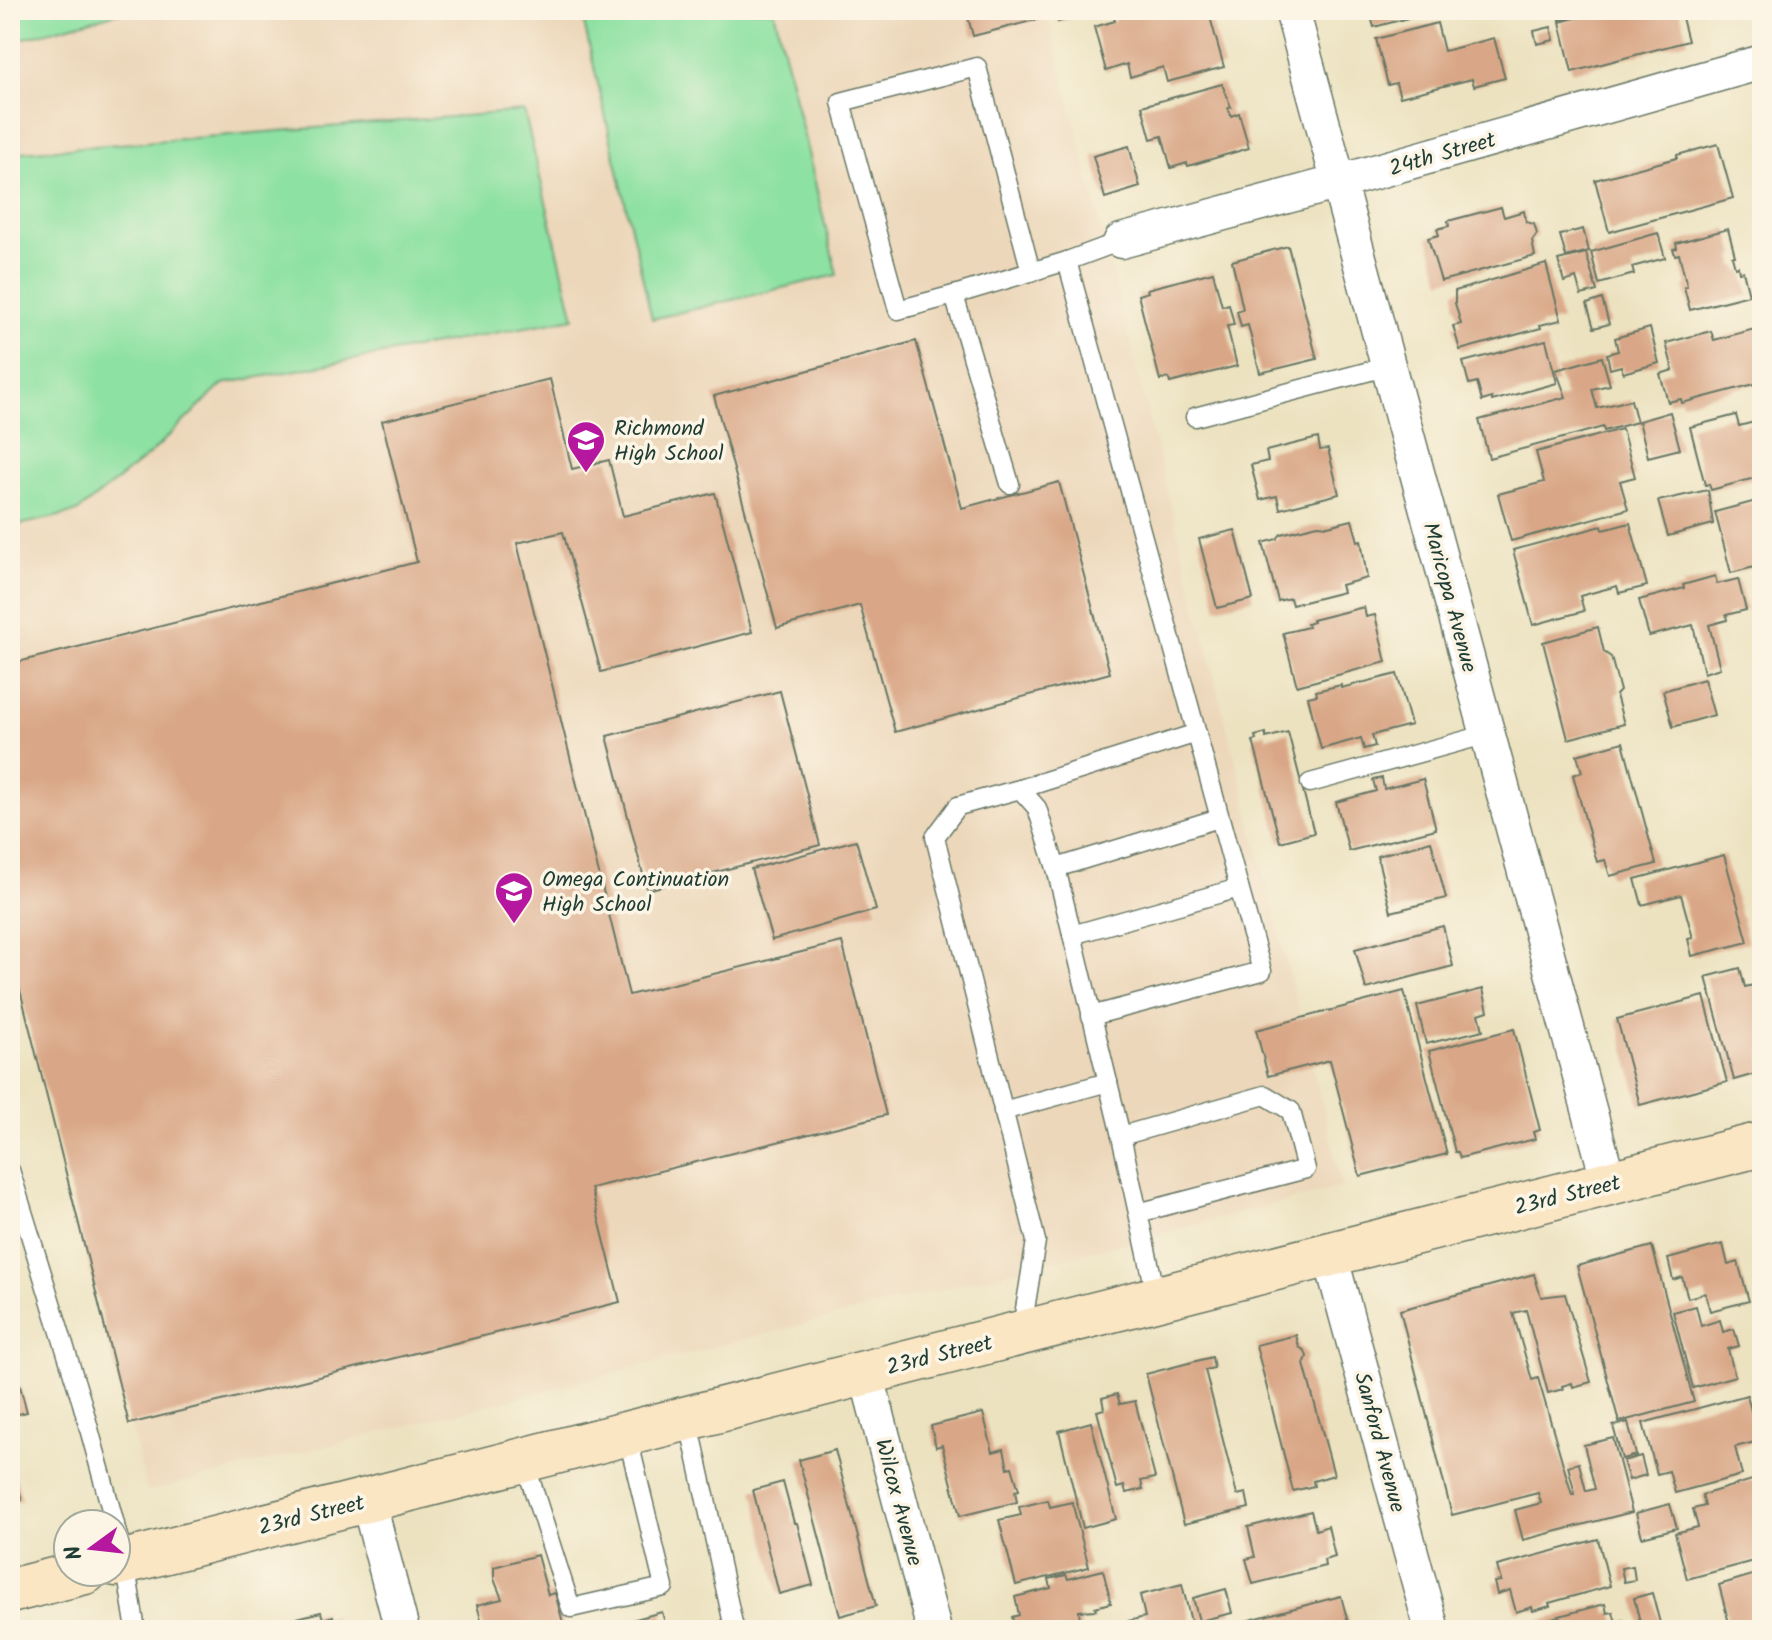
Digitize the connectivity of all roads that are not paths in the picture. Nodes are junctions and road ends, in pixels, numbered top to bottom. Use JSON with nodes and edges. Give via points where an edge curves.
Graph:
{"nodes":[{"id":1,"x":1292,"y":10,"type":"edge"},
{"id":2,"x":1762,"y":62,"type":"edge"},
{"id":3,"x":1339,"y":182,"type":"junction"},
{"id":4,"x":1121,"y":241,"type":"joint"},
{"id":5,"x":1067,"y":261,"type":"junction"},
{"id":6,"x":1031,"y":272,"type":"junction"},
{"id":7,"x":954,"y":295,"type":"junction"},
{"id":8,"x":1389,"y":366,"type":"junction"},
{"id":9,"x":1195,"y":417,"type":"dead end"},
{"id":10,"x":1010,"y":484,"type":"dead end"},
{"id":11,"x":1197,"y":733,"type":"junction"},
{"id":12,"x":1488,"y":734,"type":"junction"},
{"id":13,"x":1310,"y":783,"type":"dead end"},
{"id":14,"x":1020,"y":789,"type":"junction"},
{"id":15,"x":1219,"y":818,"type":"junction"},
{"id":16,"x":1056,"y":868,"type":"junction"},
{"id":17,"x":1239,"y":888,"type":"junction"},
{"id":18,"x":1072,"y":935,"type":"junction"},
{"id":19,"x":1091,"y":1016,"type":"junction"},
{"id":20,"x":1108,"y":1082,"type":"junction"},
{"id":21,"x":1003,"y":1111,"type":"junction"},
{"id":22,"x":1121,"y":1136,"type":"junction"},
{"id":23,"x":1762,"y":1144,"type":"edge"},
{"id":24,"x":10,"y":1170,"type":"edge"},
{"id":25,"x":1609,"y":1183,"type":"junction"},
{"id":26,"x":1138,"y":1213,"type":"junction"},
{"id":27,"x":1330,"y":1255,"type":"junction"},
{"id":28,"x":1157,"y":1299,"type":"junction"},
{"id":29,"x":1021,"y":1334,"type":"junction"},
{"id":30,"x":866,"y":1373,"type":"junction"},
{"id":31,"x":688,"y":1418,"type":"junction"},
{"id":32,"x":627,"y":1434,"type":"junction"},
{"id":33,"x":524,"y":1460,"type":"junction"},
{"id":34,"x":368,"y":1500,"type":"junction"},
{"id":35,"x":103,"y":1508,"type":"edge"},
{"id":36,"x":132,"y":1546,"type":"edge"},
{"id":37,"x":52,"y":1574,"type":"edge"},
{"id":38,"x":123,"y":1588,"type":"edge"},
{"id":39,"x":10,"y":1591,"type":"edge"},
{"id":40,"x":734,"y":1628,"type":"dead end"},
{"id":41,"x":136,"y":1630,"type":"edge"},
{"id":42,"x":402,"y":1630,"type":"edge"},
{"id":43,"x":934,"y":1630,"type":"edge"},
{"id":44,"x":1432,"y":1630,"type":"edge"}],
"edges":[{"from":1,"to":3,"type":"street","name":"Maricopa Avenue"},
{"from":2,"to":3,"type":"street","name":"24th Street"},
{"from":3,"to":4,"type":"street","name":"24th Street"},
{"from":3,"to":8,"type":"street","name":"Maricopa Avenue"},
{"from":4,"to":5,"type":"lane"},
{"from":5,"to":6,"type":"lane"},
{"from":5,"to":11,"type":"lane"},
{"from":6,"to":7,"type":"lane"},
{"from":6,"to":7,"type":"lane","via":[[977,67],[841,102],[898,310]]},
{"from":7,"to":10,"type":"lane"},
{"from":8,"to":9,"type":"lane"},
{"from":8,"to":12,"type":"street","name":"Maricopa Avenue"},
{"from":11,"to":14,"type":"lane"},
{"from":11,"to":15,"type":"lane"},
{"from":12,"to":13,"type":"lane"},
{"from":12,"to":25,"type":"street","name":"Maricopa Avenue"},
{"from":14,"to":16,"type":"lane","via":[[1037,808]]},
{"from":14,"to":21,"type":"lane","via":[[958,806],[935,837]]},
{"from":15,"to":16,"type":"lane"},
{"from":15,"to":17,"type":"lane"},
{"from":16,"to":18,"type":"lane"},
{"from":17,"to":18,"type":"lane"},
{"from":17,"to":19,"type":"lane","via":[[1262,971]]},
{"from":18,"to":19,"type":"lane"},
{"from":19,"to":20,"type":"lane"},
{"from":20,"to":21,"type":"lane"},
{"from":20,"to":22,"type":"lane"},
{"from":21,"to":29,"type":"lane","via":[[1036,1241]]},
{"from":22,"to":26,"type":"lane"},
{"from":22,"to":26,"type":"lane","via":[[1265,1095],[1291,1111],[1306,1169]]},
{"from":23,"to":25,"type":"main road","name":"23rd Street"},
{"from":24,"to":35,"type":"lane","via":[[82,1403]]},
{"from":25,"to":27,"type":"main road","name":"23rd Street"},
{"from":26,"to":28,"type":"lane"},
{"from":27,"to":28,"type":"main road","name":"23rd Street"},
{"from":27,"to":44,"type":"street","name":"Sanford Avenue"},
{"from":28,"to":29,"type":"main road","name":"23rd Street"},
{"from":29,"to":30,"type":"main road","name":"23rd Street"},
{"from":30,"to":31,"type":"main road","name":"23rd Street"},
{"from":30,"to":43,"type":"street","name":"Wilcox Avenue"},
{"from":31,"to":32,"type":"main road","name":"23rd Street"},
{"from":31,"to":40,"type":"lane"},
{"from":32,"to":33,"type":"main road","name":"23rd Street"},
{"from":32,"to":33,"type":"lane","via":[[664,1587],[571,1608]]},
{"from":33,"to":34,"type":"main road","name":"23rd Street"},
{"from":34,"to":36,"type":"main road","name":"23rd Street"},
{"from":34,"to":42,"type":"street"},
{"from":37,"to":39,"type":"main road","name":"23rd Street"},
{"from":38,"to":41,"type":"lane"}]}
